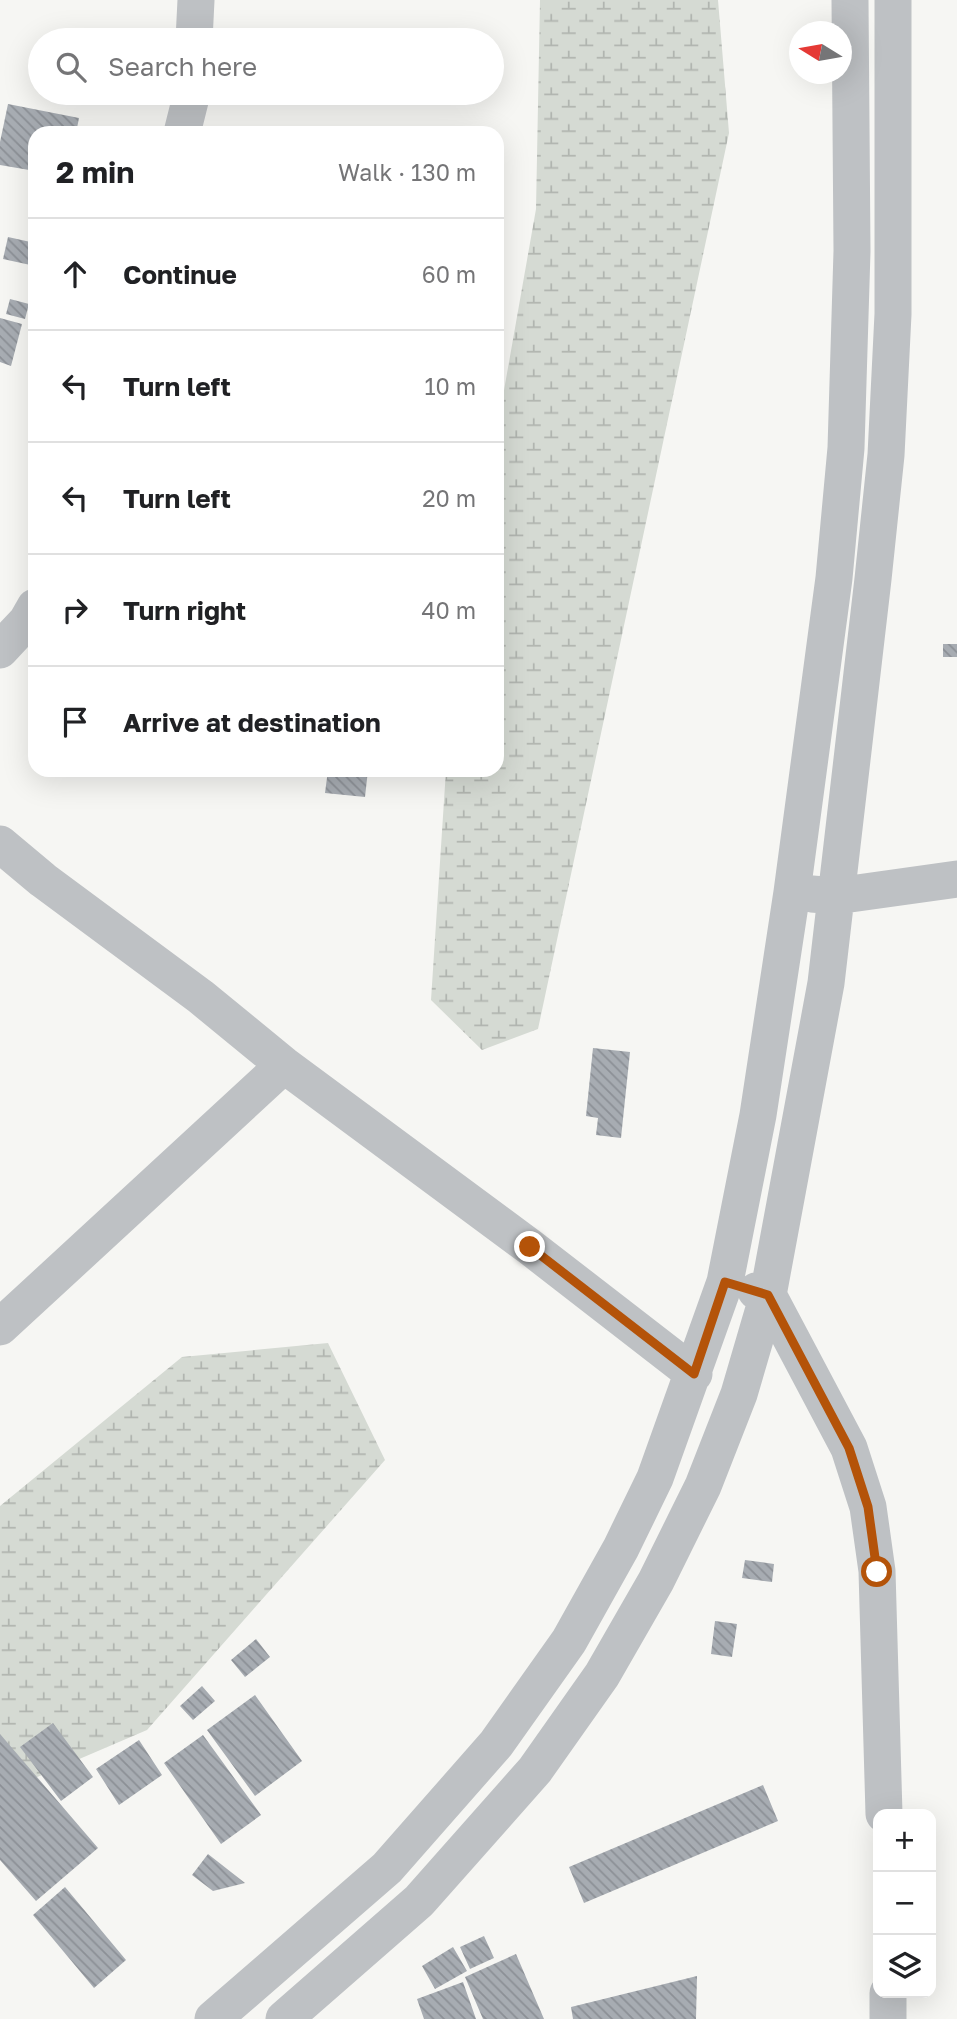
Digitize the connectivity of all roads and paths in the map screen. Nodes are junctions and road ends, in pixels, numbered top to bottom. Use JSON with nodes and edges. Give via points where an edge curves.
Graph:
{"nodes":[{"id":1,"x":196,"y":0,"type":"edge"},
{"id":2,"x":850,"y":0,"type":"edge"},
{"id":3,"x":893,"y":0,"type":"edge"},
{"id":4,"x":195,"y":28,"type":"edge"},
{"id":5,"x":189,"y":105,"type":"edge"},
{"id":6,"x":184,"y":126,"type":"edge"},
{"id":7,"x":28,"y":619,"type":"edge"},
{"id":8,"x":0,"y":650,"type":"edge"},
{"id":9,"x":0,"y":844,"type":"edge"},
{"id":10,"x":957,"y":879,"type":"edge"},
{"id":11,"x":792,"y":892,"type":"junction"},
{"id":12,"x":836,"y":896,"type":"junction"},
{"id":13,"x":284,"y":1065,"type":"junction"},
{"id":14,"x":725,"y":1282,"type":"junction"},
{"id":15,"x":768,"y":1295,"type":"junction"},
{"id":16,"x":0,"y":1327,"type":"edge"},
{"id":17,"x":694,"y":1374,"type":"junction"},
{"id":18,"x":884,"y":1809,"type":"edge"},
{"id":19,"x":888,"y":1998,"type":"edge"},
{"id":20,"x":321,"y":2005,"type":"edge"},
{"id":21,"x":212,"y":2019,"type":"edge"},
{"id":22,"x":284,"y":2019,"type":"edge"},
{"id":23,"x":888,"y":2019,"type":"edge"}],
"edges":[{"from":1,"to":4,"type":"street"},
{"from":2,"to":11,"type":"street","via":[[852,251],[846,448],[834,578]]},
{"from":3,"to":12,"type":"street","via":[[892,314],[886,455]]},
{"from":5,"to":6,"type":"street"},
{"from":7,"to":8,"type":"street"},
{"from":9,"to":13,"type":"street"},
{"from":10,"to":12,"type":"street"},
{"from":11,"to":12,"type":"street"},
{"from":11,"to":14,"type":"street","via":[[758,1115]]},
{"from":12,"to":15,"type":"street","via":[[826,983]]},
{"from":13,"to":16,"type":"street"},
{"from":13,"to":17,"type":"street"},
{"from":14,"to":15,"type":"street"},
{"from":14,"to":17,"type":"street"},
{"from":15,"to":18,"type":"street","via":[[849,1448],[868,1507],[877,1572]]},
{"from":15,"to":20,"type":"street","via":[[739,1394],[703,1486],[602,1675],[535,1770]]},
{"from":17,"to":21,"type":"street","via":[[655,1479],[621,1548],[569,1641],[496,1744],[387,1868]]},
{"from":19,"to":23,"type":"street"},
{"from":20,"to":22,"type":"street"}]}
